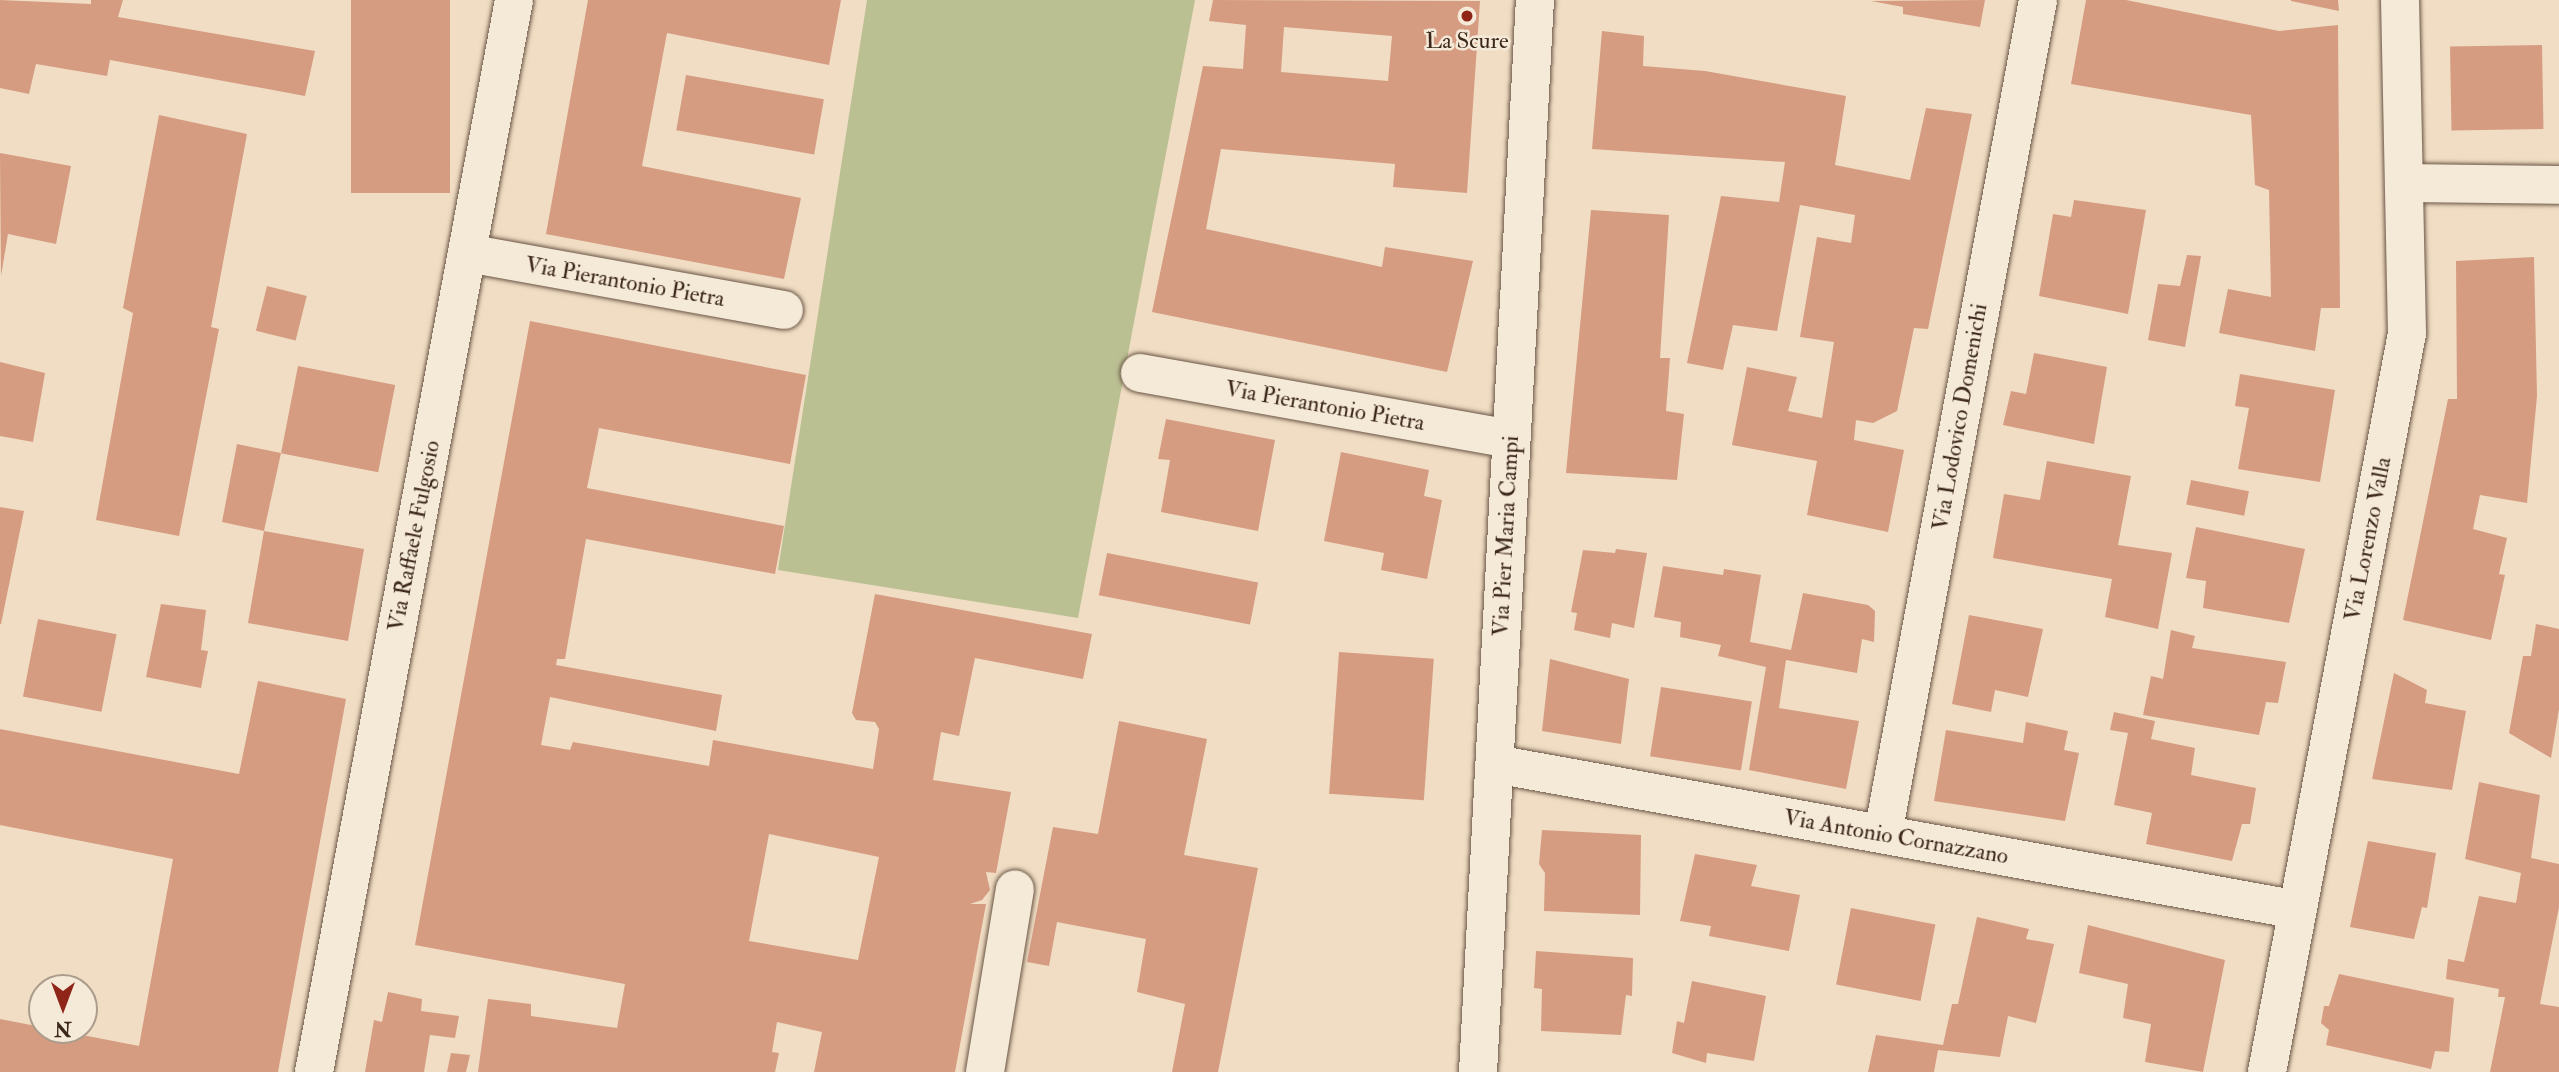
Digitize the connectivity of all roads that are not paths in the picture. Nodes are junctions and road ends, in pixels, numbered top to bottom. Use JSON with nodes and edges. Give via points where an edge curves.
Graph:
{"nodes":[{"id":1,"x":514,"y":0,"type":"edge"},
{"id":2,"x":1535,"y":0,"type":"edge"},
{"id":3,"x":2038,"y":0,"type":"edge"},
{"id":4,"x":2400,"y":0,"type":"edge"},
{"id":5,"x":2404,"y":183,"type":"junction"},
{"id":6,"x":2559,"y":185,"type":"edge"},
{"id":7,"x":467,"y":253,"type":"junction"},
{"id":8,"x":784,"y":310,"type":"dead end"},
{"id":9,"x":1140,"y":373,"type":"dead end"},
{"id":10,"x":1510,"y":439,"type":"junction"},
{"id":11,"x":1495,"y":764,"type":"junction"},
{"id":12,"x":1883,"y":834,"type":"junction"},
{"id":13,"x":1015,"y":889,"type":"dead end"},
{"id":14,"x":2298,"y":910,"type":"junction"},
{"id":15,"x":314,"y":1072,"type":"edge"},
{"id":16,"x":985,"y":1072,"type":"edge"},
{"id":17,"x":1478,"y":1072,"type":"edge"},
{"id":18,"x":2267,"y":1072,"type":"edge"}],
"edges":[{"from":1,"to":7,"type":"street","name":"Via Raffaele Fulgosio"},
{"from":2,"to":10,"type":"street","name":"Via Pier Maria Campi"},
{"from":3,"to":12,"type":"street","name":"Via Lodovico Domenichi"},
{"from":4,"to":5,"type":"street","name":"Via Lorenzo Valla"},
{"from":5,"to":6,"type":"street"},
{"from":5,"to":14,"type":"street","name":"Via Lorenzo Valla","via":[[2407,333]]},
{"from":7,"to":8,"type":"street","name":"Via Pierantonio Pietra"},
{"from":7,"to":15,"type":"street","name":"Via Raffaele Fulgosio"},
{"from":9,"to":10,"type":"street","name":"Via Pierantonio Pietra"},
{"from":10,"to":11,"type":"street","name":"Via Pier Maria Campi"},
{"from":11,"to":12,"type":"street","name":"Via Antonio Cornazzano"},
{"from":11,"to":17,"type":"street","name":"Via Pier Maria Campi"},
{"from":12,"to":14,"type":"street","name":"Via Antonio Cornazzano"},
{"from":13,"to":16,"type":"street"},
{"from":14,"to":18,"type":"street","name":"Via Lorenzo Valla"}]}
